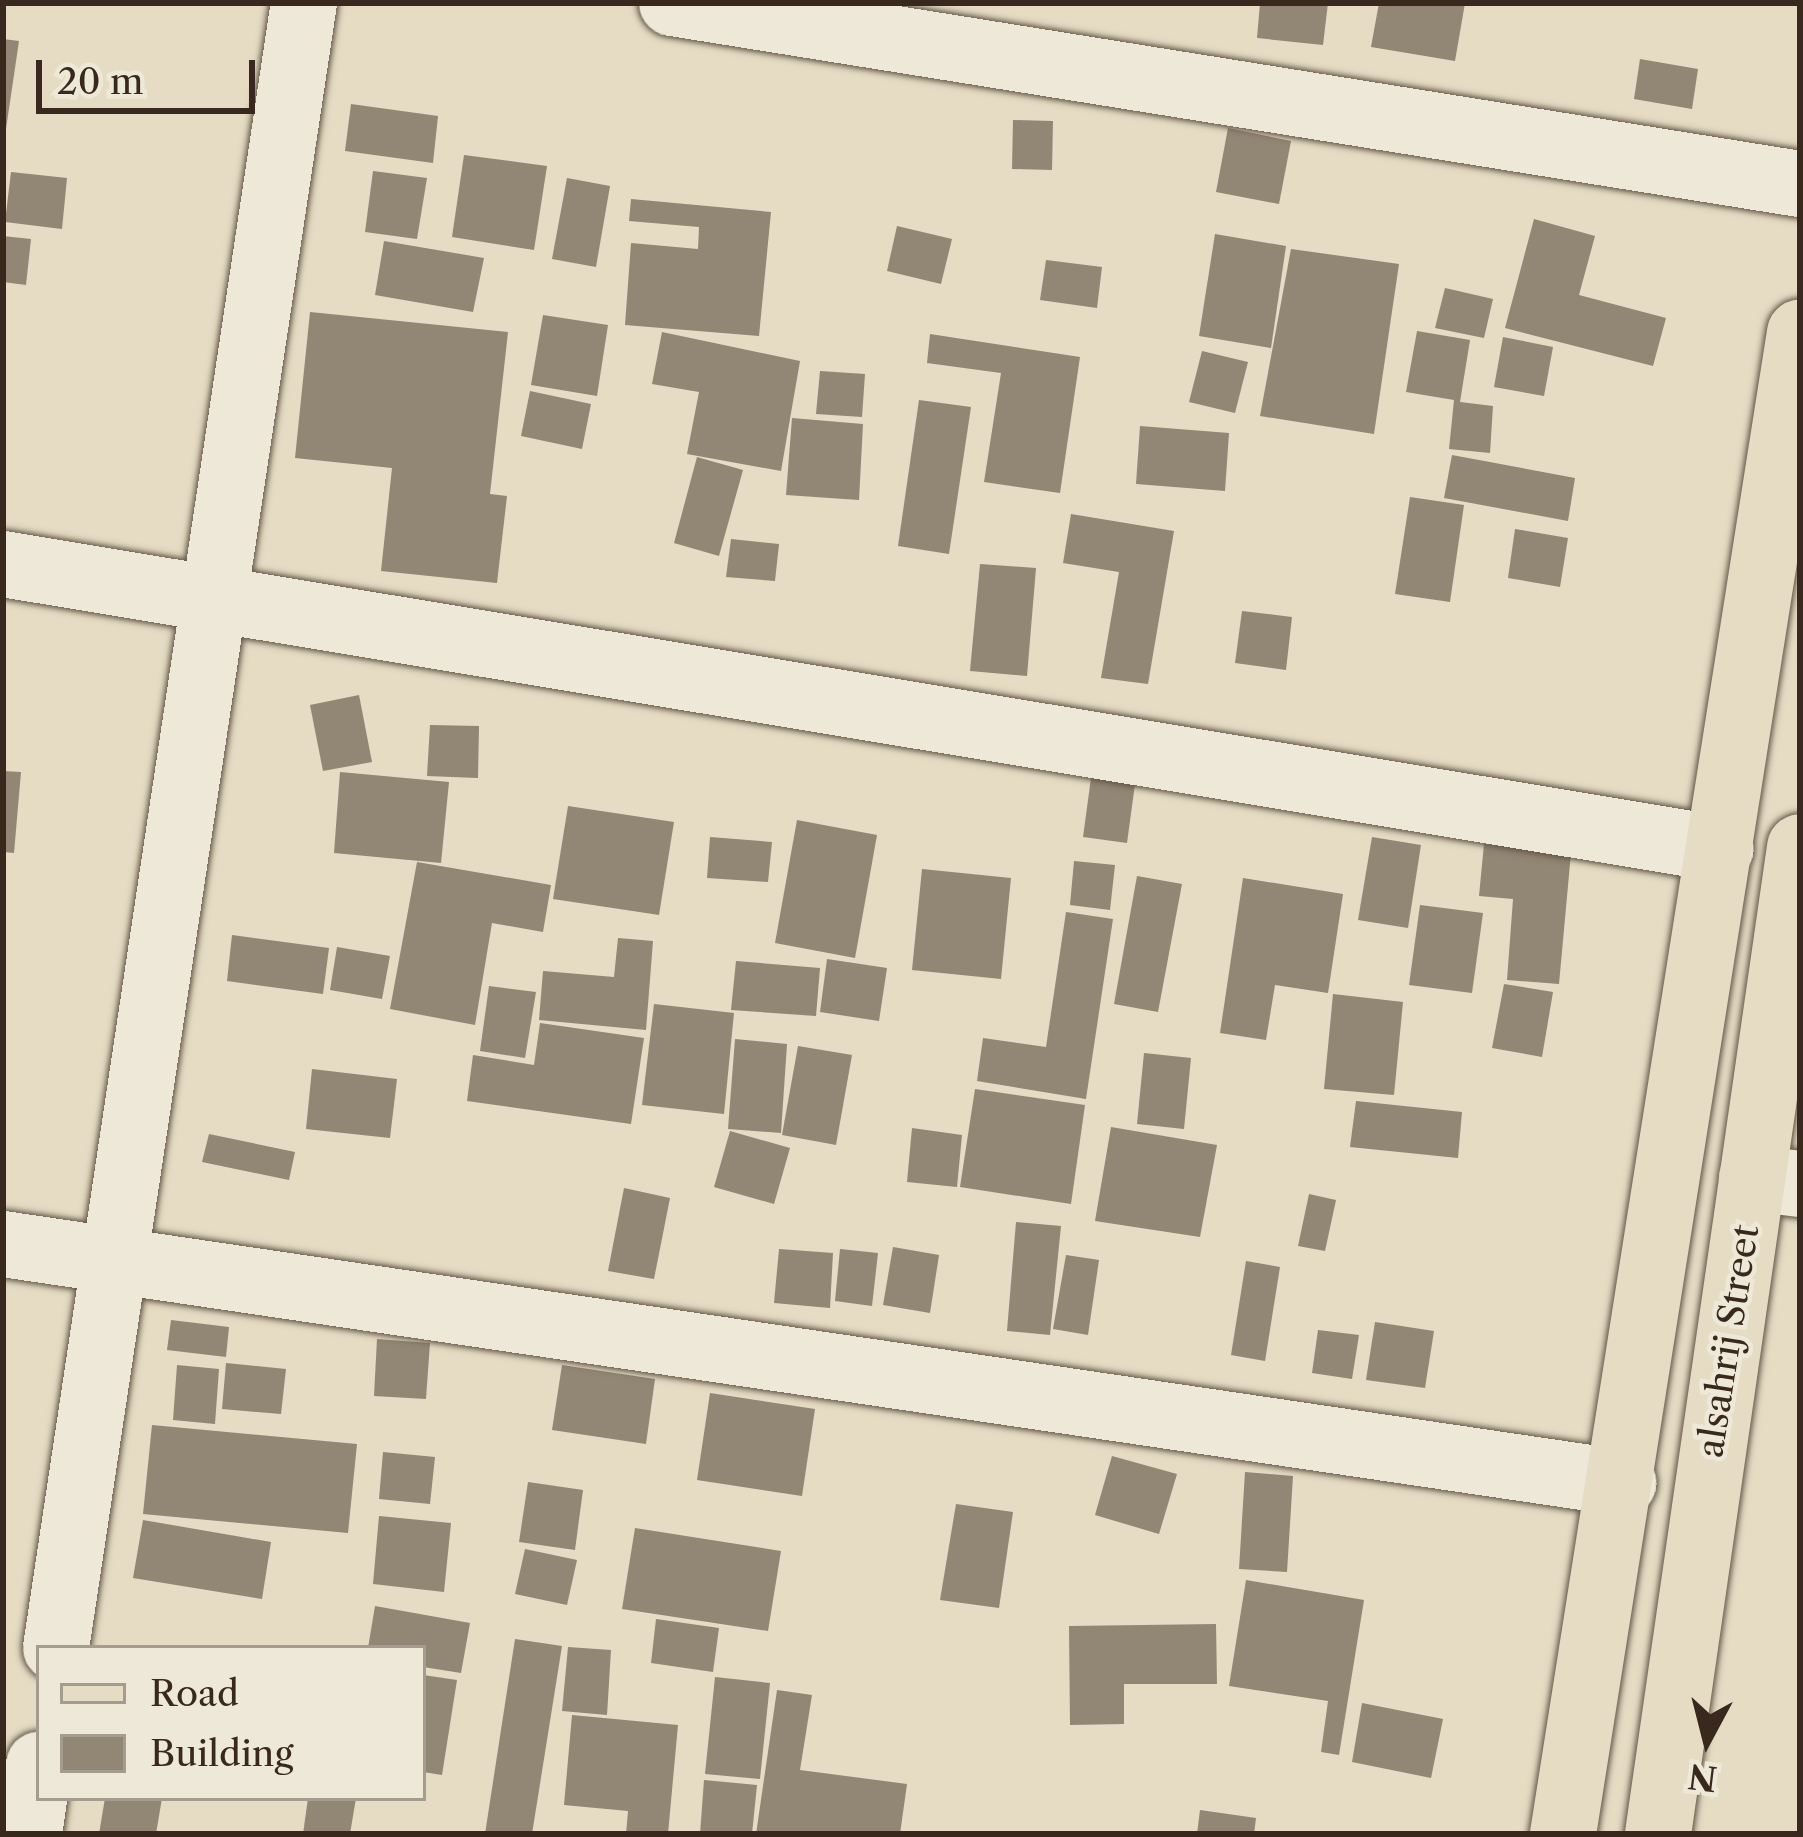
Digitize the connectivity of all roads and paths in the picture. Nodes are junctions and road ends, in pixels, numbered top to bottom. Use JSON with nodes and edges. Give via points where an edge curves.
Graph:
{"nodes":[{"id":1,"x":304,"y":3,"type":"edge"},
{"id":2,"x":672,"y":3,"type":"edge"},
{"id":3,"x":1800,"y":184,"type":"edge"},
{"id":4,"x":1800,"y":333,"type":"edge"},
{"id":5,"x":3,"y":564,"type":"edge"},
{"id":6,"x":212,"y":596,"type":"junction"},
{"id":7,"x":1800,"y":847,"type":"edge"},
{"id":8,"x":1720,"y":849,"type":"junction"},
{"id":9,"x":1776,"y":1181,"type":"edge"},
{"id":10,"x":3,"y":1244,"type":"edge"},
{"id":11,"x":114,"y":1263,"type":"junction"},
{"id":12,"x":1622,"y":1484,"type":"junction"},
{"id":13,"x":56,"y":1645,"type":"edge"},
{"id":14,"x":36,"y":1786,"type":"edge"},
{"id":15,"x":29,"y":1834,"type":"edge"},
{"id":16,"x":1563,"y":1834,"type":"edge"},
{"id":17,"x":1658,"y":1834,"type":"edge"}],
"edges":[{"from":1,"to":6,"type":"street"},
{"from":2,"to":3,"type":"street"},
{"from":4,"to":8,"type":"main road"},
{"from":5,"to":6,"type":"street"},
{"from":6,"to":8,"type":"street"},
{"from":6,"to":11,"type":"street"},
{"from":7,"to":9,"type":"main road","name":"alsahrij Street"},
{"from":8,"to":12,"type":"main road"},
{"from":9,"to":17,"type":"main road","name":"alsahrij Street"},
{"from":10,"to":11,"type":"street"},
{"from":11,"to":12,"type":"street"},
{"from":11,"to":13,"type":"street"},
{"from":12,"to":16,"type":"main road"},
{"from":14,"to":15,"type":"street"}]}
